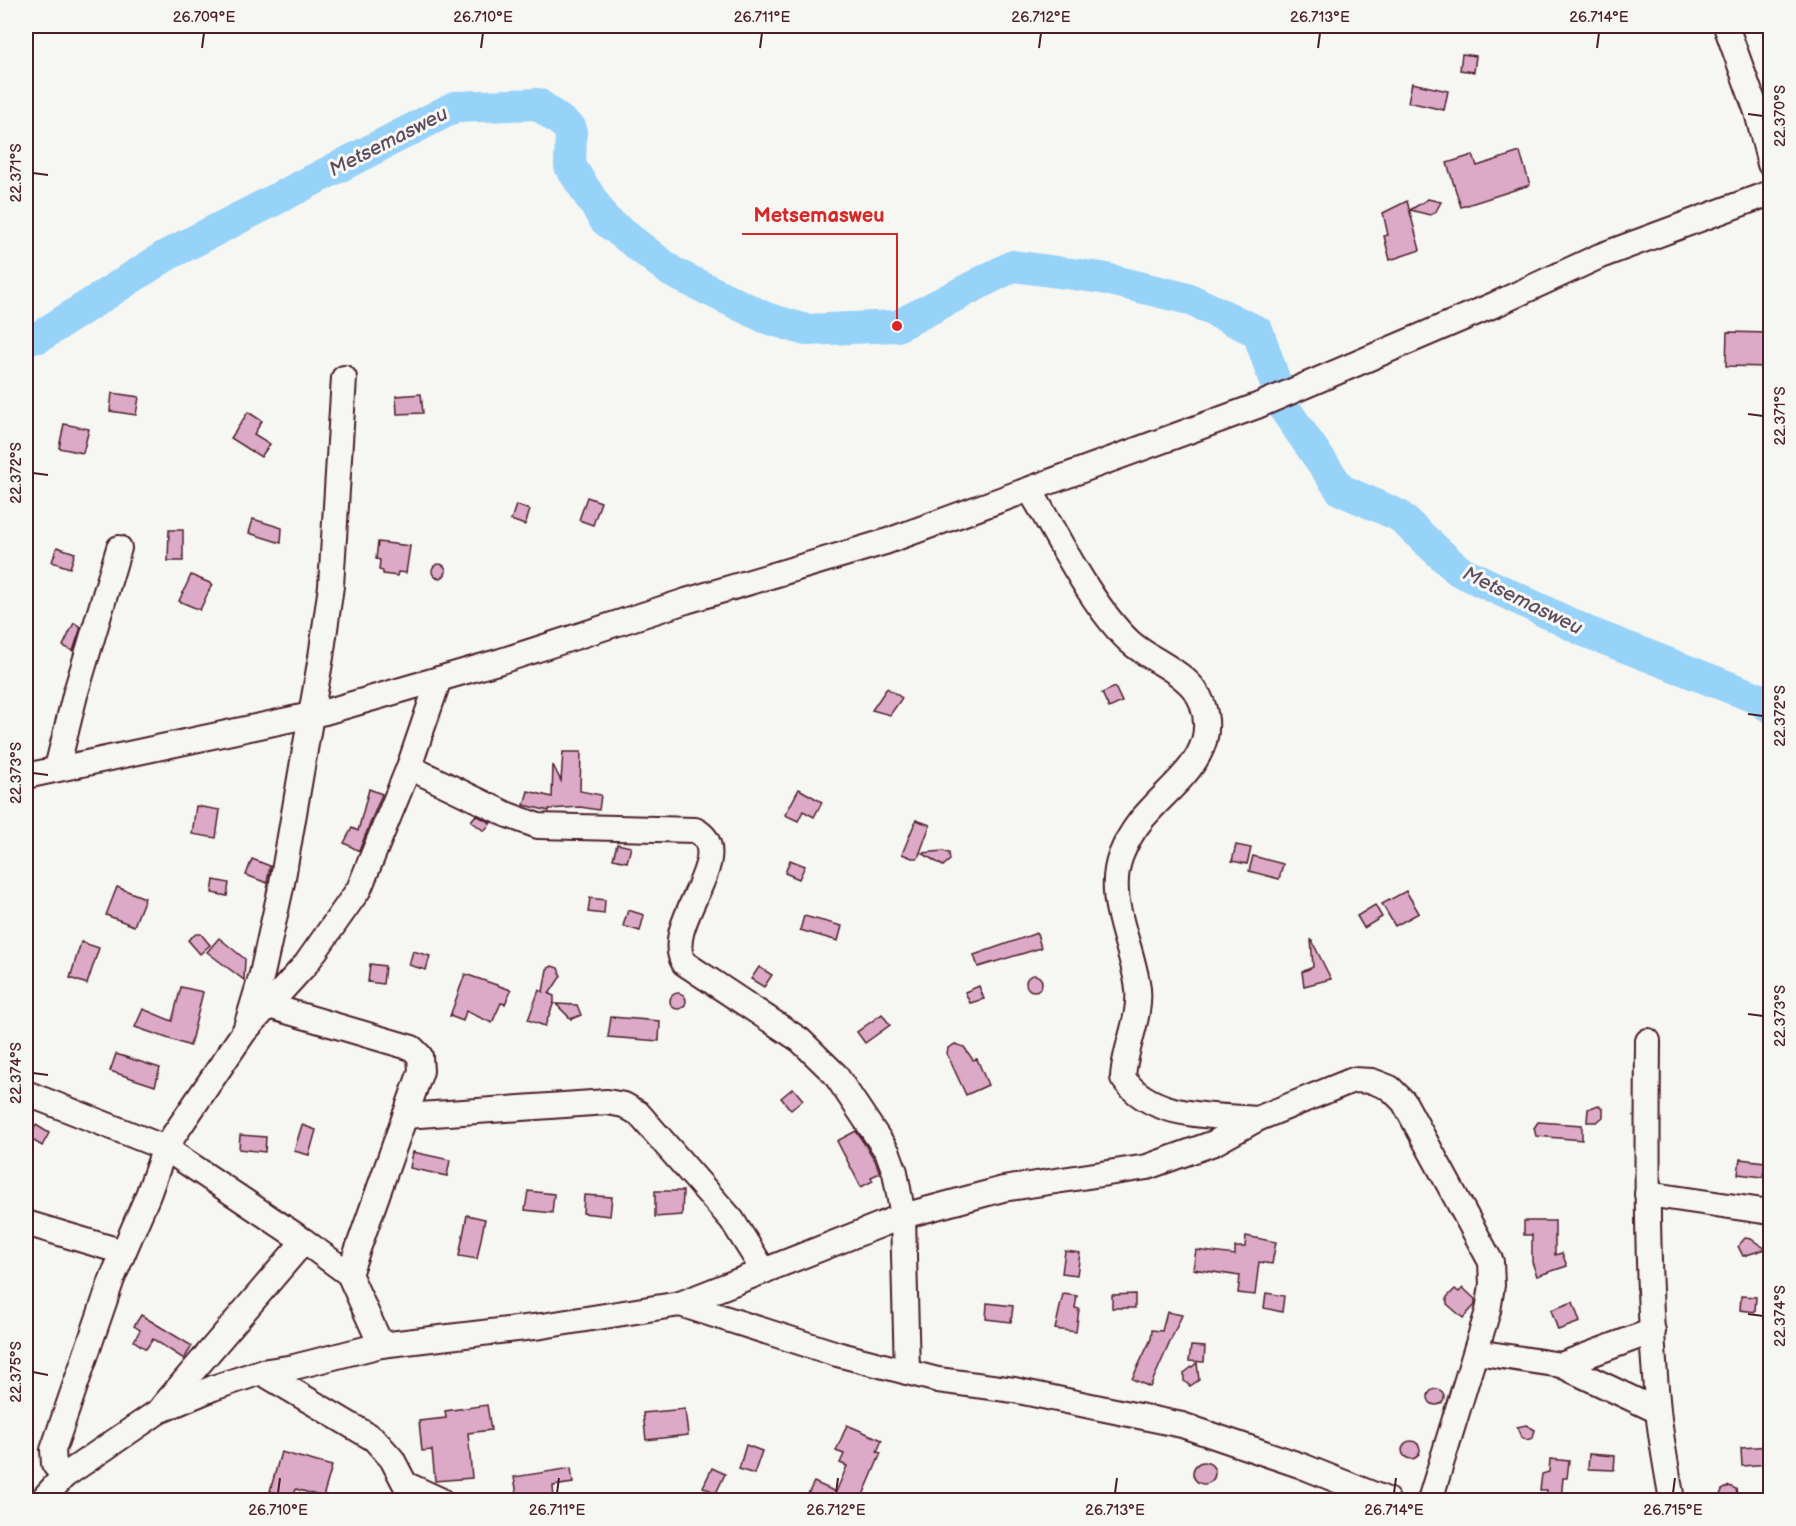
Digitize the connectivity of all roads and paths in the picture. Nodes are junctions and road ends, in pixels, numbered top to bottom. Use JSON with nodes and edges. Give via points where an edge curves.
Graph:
{"nodes":[{"id":1,"x":1726,"y":26,"type":"edge"},
{"id":2,"x":1770,"y":164,"type":"edge"},
{"id":3,"x":1770,"y":193,"type":"edge"},
{"id":4,"x":344,"y":378,"type":"dead end"},
{"id":5,"x":1030,"y":490,"type":"junction"},
{"id":6,"x":119,"y":548,"type":"dead end"},
{"id":7,"x":439,"y":680,"type":"junction"},
{"id":8,"x":310,"y":716,"type":"junction"},
{"id":9,"x":409,"y":767,"type":"junction"},
{"id":10,"x":57,"y":768,"type":"junction"},
{"id":11,"x":26,"y":776,"type":"edge"},
{"id":12,"x":269,"y":1006,"type":"junction"},
{"id":13,"x":244,"y":1032,"type":"junction"},
{"id":14,"x":1648,"y":1041,"type":"dead end"},
{"id":15,"x":26,"y":1093,"type":"edge"},
{"id":16,"x":405,"y":1116,"type":"junction"},
{"id":17,"x":1257,"y":1119,"type":"junction"},
{"id":18,"x":165,"y":1148,"type":"junction"},
{"id":19,"x":1647,"y":1194,"type":"junction"},
{"id":20,"x":1770,"y":1212,"type":"edge"},
{"id":21,"x":903,"y":1216,"type":"junction"},
{"id":22,"x":26,"y":1223,"type":"edge"},
{"id":23,"x":304,"y":1241,"type":"junction"},
{"id":24,"x":123,"y":1252,"type":"junction"},
{"id":25,"x":764,"y":1271,"type":"junction"},
{"id":26,"x":349,"y":1274,"type":"junction"},
{"id":27,"x":680,"y":1304,"type":"junction"},
{"id":28,"x":1653,"y":1332,"type":"junction"},
{"id":29,"x":381,"y":1345,"type":"junction"},
{"id":30,"x":1476,"y":1352,"type":"junction"},
{"id":31,"x":1561,"y":1365,"type":"junction"},
{"id":32,"x":261,"y":1372,"type":"junction"},
{"id":33,"x":907,"y":1372,"type":"junction"},
{"id":34,"x":159,"y":1411,"type":"junction"},
{"id":35,"x":1658,"y":1411,"type":"junction"},
{"id":36,"x":64,"y":1476,"type":"junction"},
{"id":37,"x":42,"y":1500,"type":"edge"},
{"id":38,"x":440,"y":1500,"type":"edge"},
{"id":39,"x":1387,"y":1500,"type":"edge"},
{"id":40,"x":1430,"y":1500,"type":"edge"},
{"id":41,"x":1672,"y":1500,"type":"edge"}],
"edges":[{"from":1,"to":2,"type":"street","via":[[1758,112]]},
{"from":3,"to":5,"type":"street","via":[[1600,256],[1257,406]]},
{"from":4,"to":8,"type":"street","via":[[331,586]]},
{"from":5,"to":7,"type":"street","via":[[885,542]]},
{"from":5,"to":17,"type":"street","via":[[1106,615],[1131,643],[1187,682],[1202,700],[1206,716],[1200,756],[1138,824],[1121,856],[1116,890],[1138,989],[1123,1078],[1131,1089],[1154,1105],[1184,1113]]},
{"from":6,"to":10,"type":"street"},
{"from":7,"to":8,"type":"street"},
{"from":7,"to":9,"type":"street"},
{"from":8,"to":10,"type":"street"},
{"from":8,"to":13,"type":"street","via":[[280,893]]},
{"from":9,"to":12,"type":"street","via":[[359,889],[331,932]]},
{"from":9,"to":21,"type":"street","via":[[538,826],[694,830],[706,836],[711,848],[709,863],[682,929],[679,955],[684,963],[800,1040],[836,1074],[888,1153]]},
{"from":10,"to":11,"type":"street"},
{"from":12,"to":13,"type":"street"},
{"from":12,"to":16,"type":"street","via":[[412,1048],[420,1056],[422,1071]]},
{"from":13,"to":18,"type":"street"},
{"from":14,"to":19,"type":"street"},
{"from":15,"to":18,"type":"street"},
{"from":16,"to":25,"type":"street","via":[[607,1102],[624,1105],[638,1113],[732,1220]]},
{"from":16,"to":26,"type":"street"},
{"from":17,"to":21,"type":"street","via":[[1214,1143],[1147,1167],[1003,1189]]},
{"from":17,"to":30,"type":"street","via":[[1353,1080],[1372,1081],[1390,1088],[1404,1102],[1491,1263],[1488,1311]]},
{"from":18,"to":23,"type":"street"},
{"from":18,"to":24,"type":"street"},
{"from":19,"to":20,"type":"street"},
{"from":19,"to":28,"type":"street"},
{"from":21,"to":25,"type":"street"},
{"from":21,"to":33,"type":"street"},
{"from":22,"to":24,"type":"street"},
{"from":23,"to":26,"type":"street"},
{"from":23,"to":34,"type":"street"},
{"from":24,"to":36,"type":"street","via":[[53,1450],[54,1464]]},
{"from":25,"to":27,"type":"street"},
{"from":26,"to":29,"type":"street"},
{"from":27,"to":29,"type":"street","via":[[542,1326]]},
{"from":27,"to":33,"type":"street"},
{"from":28,"to":31,"type":"street"},
{"from":28,"to":35,"type":"street"},
{"from":29,"to":32,"type":"street"},
{"from":30,"to":31,"type":"street"},
{"from":30,"to":40,"type":"street"},
{"from":31,"to":35,"type":"street"},
{"from":32,"to":34,"type":"street"},
{"from":32,"to":38,"type":"street","via":[[374,1439],[392,1459],[405,1484]]},
{"from":33,"to":39,"type":"street","via":[[1182,1425]]},
{"from":34,"to":36,"type":"street"},
{"from":35,"to":41,"type":"street"},
{"from":36,"to":37,"type":"street"}]}
